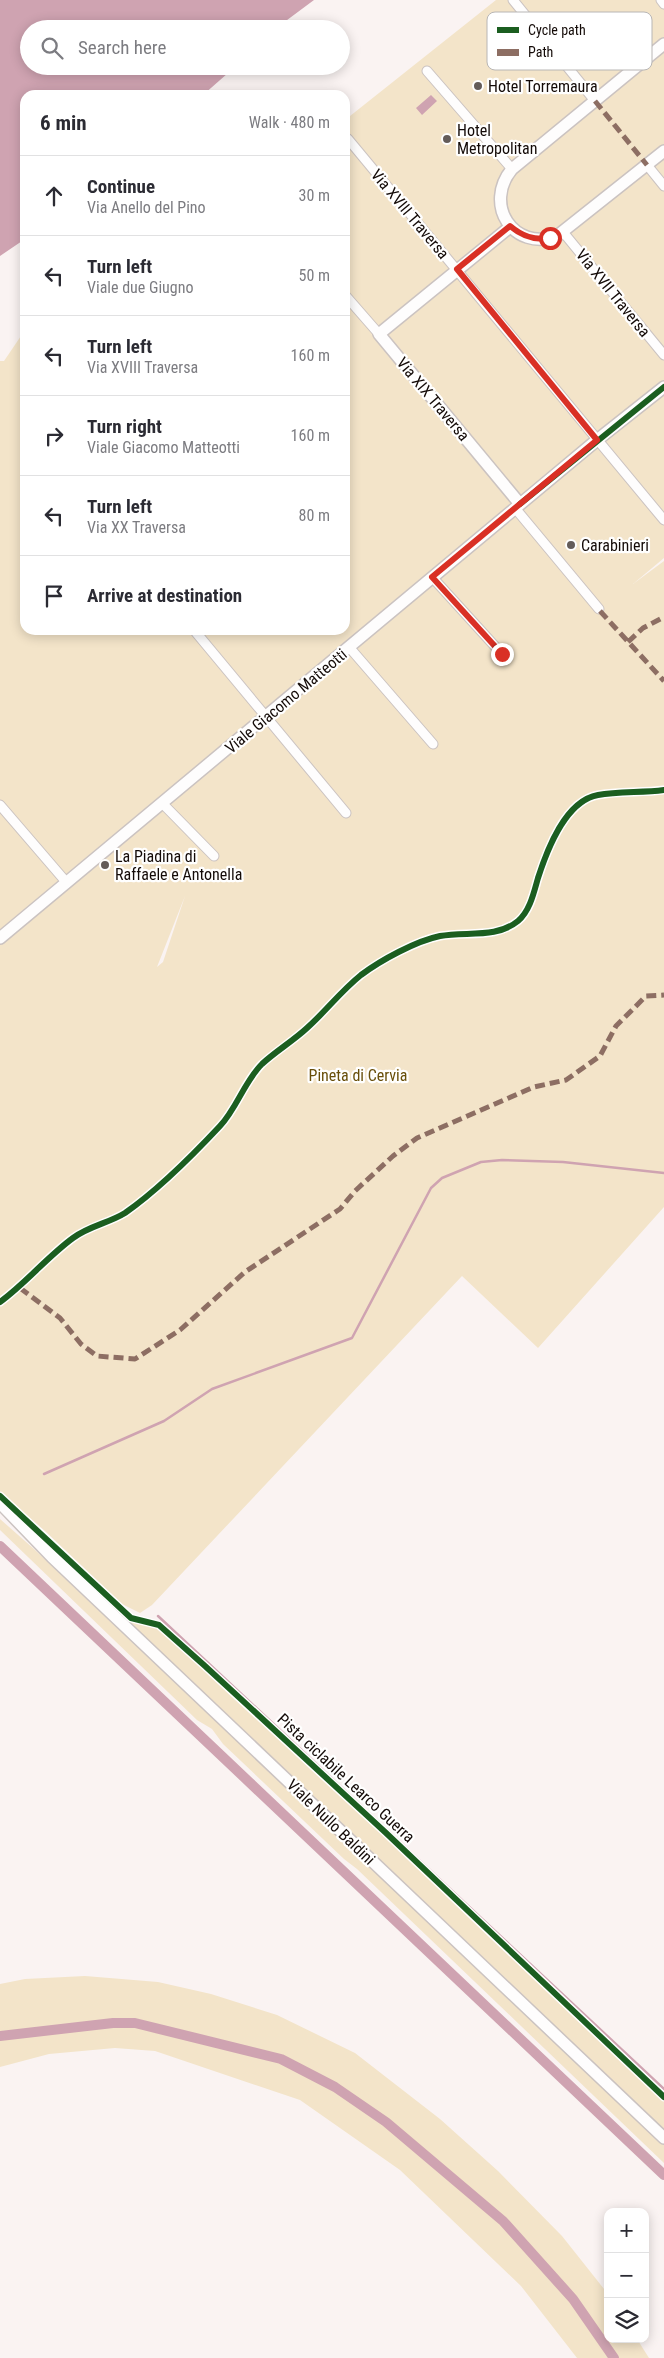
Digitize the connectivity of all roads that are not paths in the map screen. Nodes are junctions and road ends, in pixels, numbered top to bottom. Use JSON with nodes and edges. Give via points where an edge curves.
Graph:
{"nodes":[{"id":1,"x":513,"y":0,"type":"edge"},
{"id":2,"x":661,"y":0,"type":"edge"},
{"id":3,"x":664,"y":4,"type":"edge"},
{"id":4,"x":523,"y":12,"type":"edge"},
{"id":5,"x":664,"y":44,"type":"edge"},
{"id":6,"x":652,"y":54,"type":"edge"},
{"id":7,"x":570,"y":70,"type":"edge"},
{"id":8,"x":633,"y":70,"type":"edge"},
{"id":9,"x":427,"y":71,"type":"dead end"},
{"id":10,"x":595,"y":101,"type":"junction"},
{"id":11,"x":350,"y":141,"type":"edge"},
{"id":12,"x":664,"y":151,"type":"edge"},
{"id":13,"x":647,"y":165,"type":"junction"},
{"id":14,"x":512,"y":169,"type":"junction"},
{"id":15,"x":664,"y":186,"type":"edge"},
{"id":16,"x":510,"y":226,"type":"junction"},
{"id":17,"x":563,"y":232,"type":"junction"},
{"id":18,"x":457,"y":269,"type":"junction"},
{"id":19,"x":350,"y":301,"type":"edge"},
{"id":20,"x":379,"y":334,"type":"junction"},
{"id":21,"x":664,"y":355,"type":"edge"},
{"id":22,"x":664,"y":387,"type":"edge"},
{"id":23,"x":597,"y":440,"type":"junction"},
{"id":24,"x":518,"y":506,"type":"junction"},
{"id":25,"x":664,"y":520,"type":"edge"},
{"id":26,"x":432,"y":577,"type":"junction"},
{"id":27,"x":599,"y":609,"type":"dead end"},
{"id":28,"x":198,"y":635,"type":"edge"},
{"id":29,"x":349,"y":648,"type":"junction"},
{"id":30,"x":502,"y":654,"type":"dead end"},
{"id":31,"x":268,"y":717,"type":"junction"},
{"id":32,"x":433,"y":744,"type":"dead end"},
{"id":33,"x":162,"y":804,"type":"junction"},
{"id":34,"x":0,"y":805,"type":"edge"},
{"id":35,"x":346,"y":813,"type":"dead end"},
{"id":36,"x":214,"y":856,"type":"dead end"},
{"id":37,"x":67,"y":883,"type":"junction"},
{"id":38,"x":0,"y":938,"type":"edge"},
{"id":39,"x":0,"y":1503,"type":"edge"},
{"id":40,"x":0,"y":1512,"type":"edge"},
{"id":41,"x":52,"y":1557,"type":"junction"},
{"id":42,"x":664,"y":2138,"type":"edge"}],
"edges":[{"from":1,"to":4,"type":"street"},
{"from":2,"to":3,"type":"street"},
{"from":5,"to":6,"type":"street"},
{"from":7,"to":10,"type":"street"},
{"from":8,"to":10,"type":"street"},
{"from":9,"to":14,"type":"street"},
{"from":10,"to":14,"type":"street"},
{"from":11,"to":18,"type":"street","name":"Via XVIII Traversa"},
{"from":12,"to":13,"type":"street"},
{"from":13,"to":15,"type":"street"},
{"from":13,"to":17,"type":"street"},
{"from":14,"to":16,"type":"street","via":[[500,198],[503,214]]},
{"from":16,"to":17,"type":"street","via":[[519,234],[541,240]]},
{"from":16,"to":18,"type":"street"},
{"from":17,"to":21,"type":"street","name":"Via XVII Traversa"},
{"from":18,"to":20,"type":"street"},
{"from":18,"to":23,"type":"street","name":"Via XVIII Traversa"},
{"from":19,"to":20,"type":"street","name":"Via XIX Traversa"},
{"from":20,"to":24,"type":"street","name":"Via XIX Traversa"},
{"from":22,"to":23,"type":"street","name":"Viale Giacomo Matteotti"},
{"from":23,"to":24,"type":"street","name":"Viale Giacomo Matteotti"},
{"from":23,"to":25,"type":"street","name":"Via XVIII Traversa"},
{"from":24,"to":26,"type":"street","name":"Viale Giacomo Matteotti"},
{"from":24,"to":27,"type":"street","name":"Via XIX Traversa"},
{"from":26,"to":29,"type":"street","name":"Viale Giacomo Matteotti"},
{"from":26,"to":30,"type":"street"},
{"from":28,"to":31,"type":"street"},
{"from":29,"to":31,"type":"street","name":"Viale Giacomo Matteotti"},
{"from":29,"to":32,"type":"street"},
{"from":31,"to":33,"type":"street","name":"Viale Giacomo Matteotti"},
{"from":31,"to":35,"type":"street"},
{"from":33,"to":36,"type":"street"},
{"from":33,"to":37,"type":"street","name":"Viale Giacomo Matteotti"},
{"from":34,"to":37,"type":"street"},
{"from":37,"to":38,"type":"street","name":"Viale Giacomo Matteotti"},
{"from":39,"to":41,"type":"street","name":"Viale Nullo Baldini"},
{"from":40,"to":41,"type":"street"},
{"from":41,"to":42,"type":"street","name":"Viale Nullo Baldini"}]}
